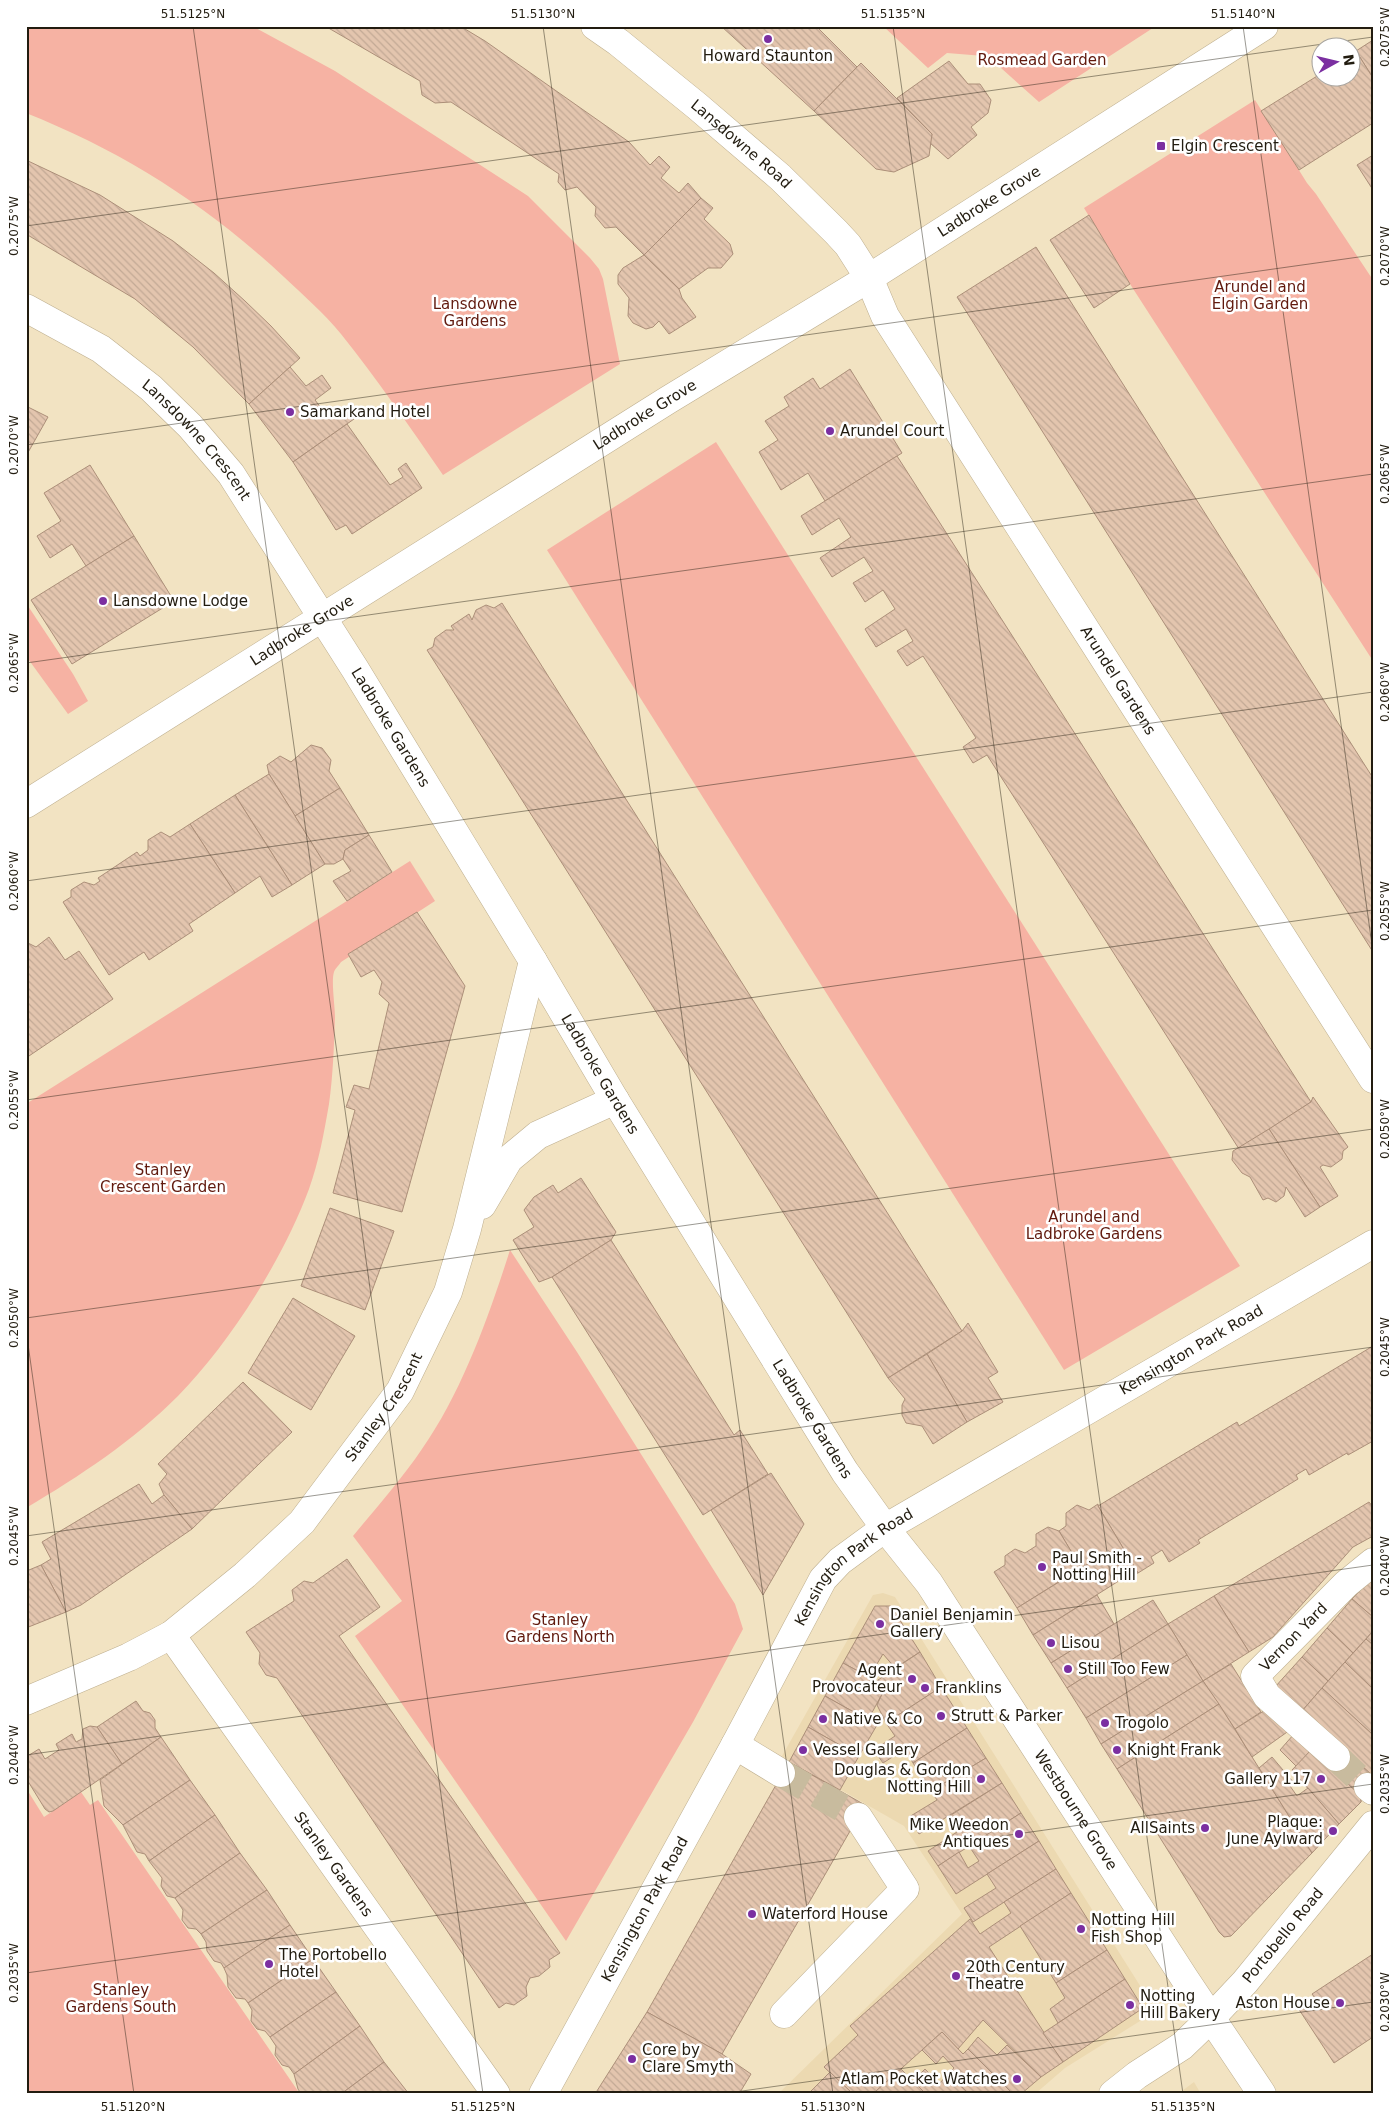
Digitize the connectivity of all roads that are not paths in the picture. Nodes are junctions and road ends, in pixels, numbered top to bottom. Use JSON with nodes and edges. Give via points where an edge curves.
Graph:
{"nodes":[{"id":1,"x":595,"y":26,"type":"edge"},
{"id":2,"x":1264,"y":26,"type":"edge"},
{"id":3,"x":869,"y":278,"type":"junction"},
{"id":4,"x":26,"y":308,"type":"edge"},
{"id":5,"x":323,"y":616,"type":"junction"},
{"id":6,"x":26,"y":804,"type":"edge"},
{"id":7,"x":534,"y":961,"type":"junction"},
{"id":8,"x":1373,"y":1079,"type":"edge"},
{"id":9,"x":615,"y":1100,"type":"junction"},
{"id":10,"x":467,"y":1230,"type":"junction"},
{"id":11,"x":1373,"y":1244,"type":"edge"},
{"id":12,"x":885,"y":1528,"type":"junction"},
{"id":13,"x":1373,"y":1562,"type":"edge"},
{"id":14,"x":171,"y":1635,"type":"junction"},
{"id":15,"x":26,"y":1701,"type":"edge"},
{"id":16,"x":735,"y":1745,"type":"junction"},
{"id":17,"x":1336,"y":1757,"type":"tunnel mouth"},
{"id":18,"x":781,"y":1774,"type":"tunnel mouth"},
{"id":19,"x":858,"y":1817,"type":"tunnel mouth"},
{"id":20,"x":1373,"y":1825,"type":"edge"},
{"id":21,"x":784,"y":2014,"type":"dead end"},
{"id":22,"x":1211,"y":2018,"type":"junction"},
{"id":23,"x":550,"y":2091,"type":"edge"},
{"id":24,"x":496,"y":2094,"type":"edge"},
{"id":25,"x":1114,"y":2094,"type":"edge"},
{"id":26,"x":1262,"y":2094,"type":"edge"}],
"edges":[{"from":1,"to":3,"type":"street","name":"Lansdowne Road","via":[[697,106],[780,177],[848,245]]},
{"from":2,"to":3,"type":"street","name":"Ladbroke Grove"},
{"from":3,"to":5,"type":"street","name":"Ladbroke Grove"},
{"from":3,"to":8,"type":"street","name":"Arundel Gardens","via":[[885,316]]},
{"from":4,"to":5,"type":"street","name":"Lansdowne Crescent","via":[[101,349],[151,388],[190,426],[231,474]]},
{"from":5,"to":6,"type":"street","name":"Ladbroke Grove"},
{"from":5,"to":7,"type":"street","name":"Ladbroke Gardens"},
{"from":7,"to":9,"type":"street","name":"Ladbroke Gardens"},
{"from":7,"to":10,"type":"street","name":"Stanley Crescent"},
{"from":9,"to":10,"type":"street","via":[[538,1135],[509,1159]]},
{"from":9,"to":12,"type":"street","name":"Ladbroke Gardens","via":[[832,1452]]},
{"from":10,"to":14,"type":"street","name":"Stanley Crescent","via":[[448,1292],[400,1391],[347,1464],[302,1522],[245,1575]]},
{"from":11,"to":12,"type":"street","name":"Kensington Park Road"},
{"from":12,"to":16,"type":"street","name":"Kensington Park Road","via":[[840,1561],[822,1579]]},
{"from":12,"to":22,"type":"street","name":"Westbourne Grove","via":[[934,1590]]},
{"from":13,"to":17,"type":"street","name":"Vernon Yard","via":[[1346,1584],[1255,1676],[1267,1696]]},
{"from":14,"to":15,"type":"street","name":"Stanley Crescent","via":[[129,1657]]},
{"from":14,"to":24,"type":"street","name":"Stanley Gardens"},
{"from":16,"to":18,"type":"street"},
{"from":16,"to":23,"type":"street","name":"Kensington Park Road"},
{"from":19,"to":21,"type":"street","via":[[905,1889]]},
{"from":20,"to":22,"type":"street","name":"Portobello Road","via":[[1245,1982]]},
{"from":22,"to":25,"type":"street","name":"Portobello Road","via":[[1182,2046]]},
{"from":22,"to":26,"type":"street","name":"Westbourne Grove"}]}
